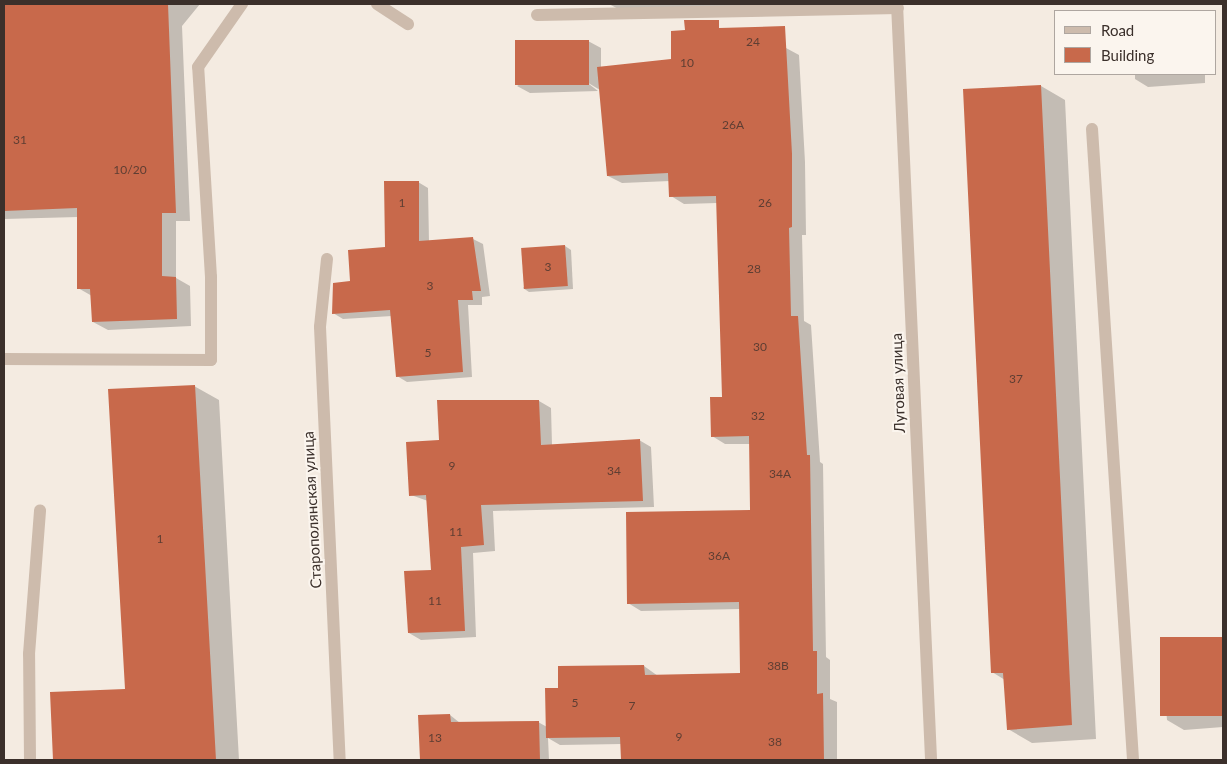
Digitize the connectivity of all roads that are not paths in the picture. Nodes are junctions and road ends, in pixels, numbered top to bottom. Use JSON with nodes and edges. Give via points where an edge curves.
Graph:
{"nodes":[{"id":1,"x":242,"y":4,"type":"edge"},
{"id":2,"x":377,"y":4,"type":"edge"},
{"id":3,"x":898,"y":6,"type":"edge"},
{"id":4,"x":536,"y":15,"type":"dead end"},
{"id":5,"x":408,"y":24,"type":"dead end"},
{"id":6,"x":1092,"y":129,"type":"dead end"},
{"id":7,"x":327,"y":259,"type":"dead end"},
{"id":8,"x":4,"y":359,"type":"edge"},
{"id":9,"x":40,"y":510,"type":"dead end"},
{"id":10,"x":30,"y":760,"type":"edge"},
{"id":11,"x":340,"y":760,"type":"edge"},
{"id":12,"x":930,"y":760,"type":"edge"},
{"id":13,"x":1133,"y":760,"type":"edge"}],
"edges":[{"from":1,"to":8,"type":"street","via":[[198,67],[211,277],[211,360]]},
{"from":2,"to":5,"type":"street"},
{"from":3,"to":4,"type":"street"},
{"from":3,"to":12,"type":"street","name":"Луговая улица"},
{"from":6,"to":13,"type":"street"},
{"from":7,"to":11,"type":"street","name":"Старополянская улица","via":[[320,327]]},
{"from":9,"to":10,"type":"street","via":[[29,654]]}]}
